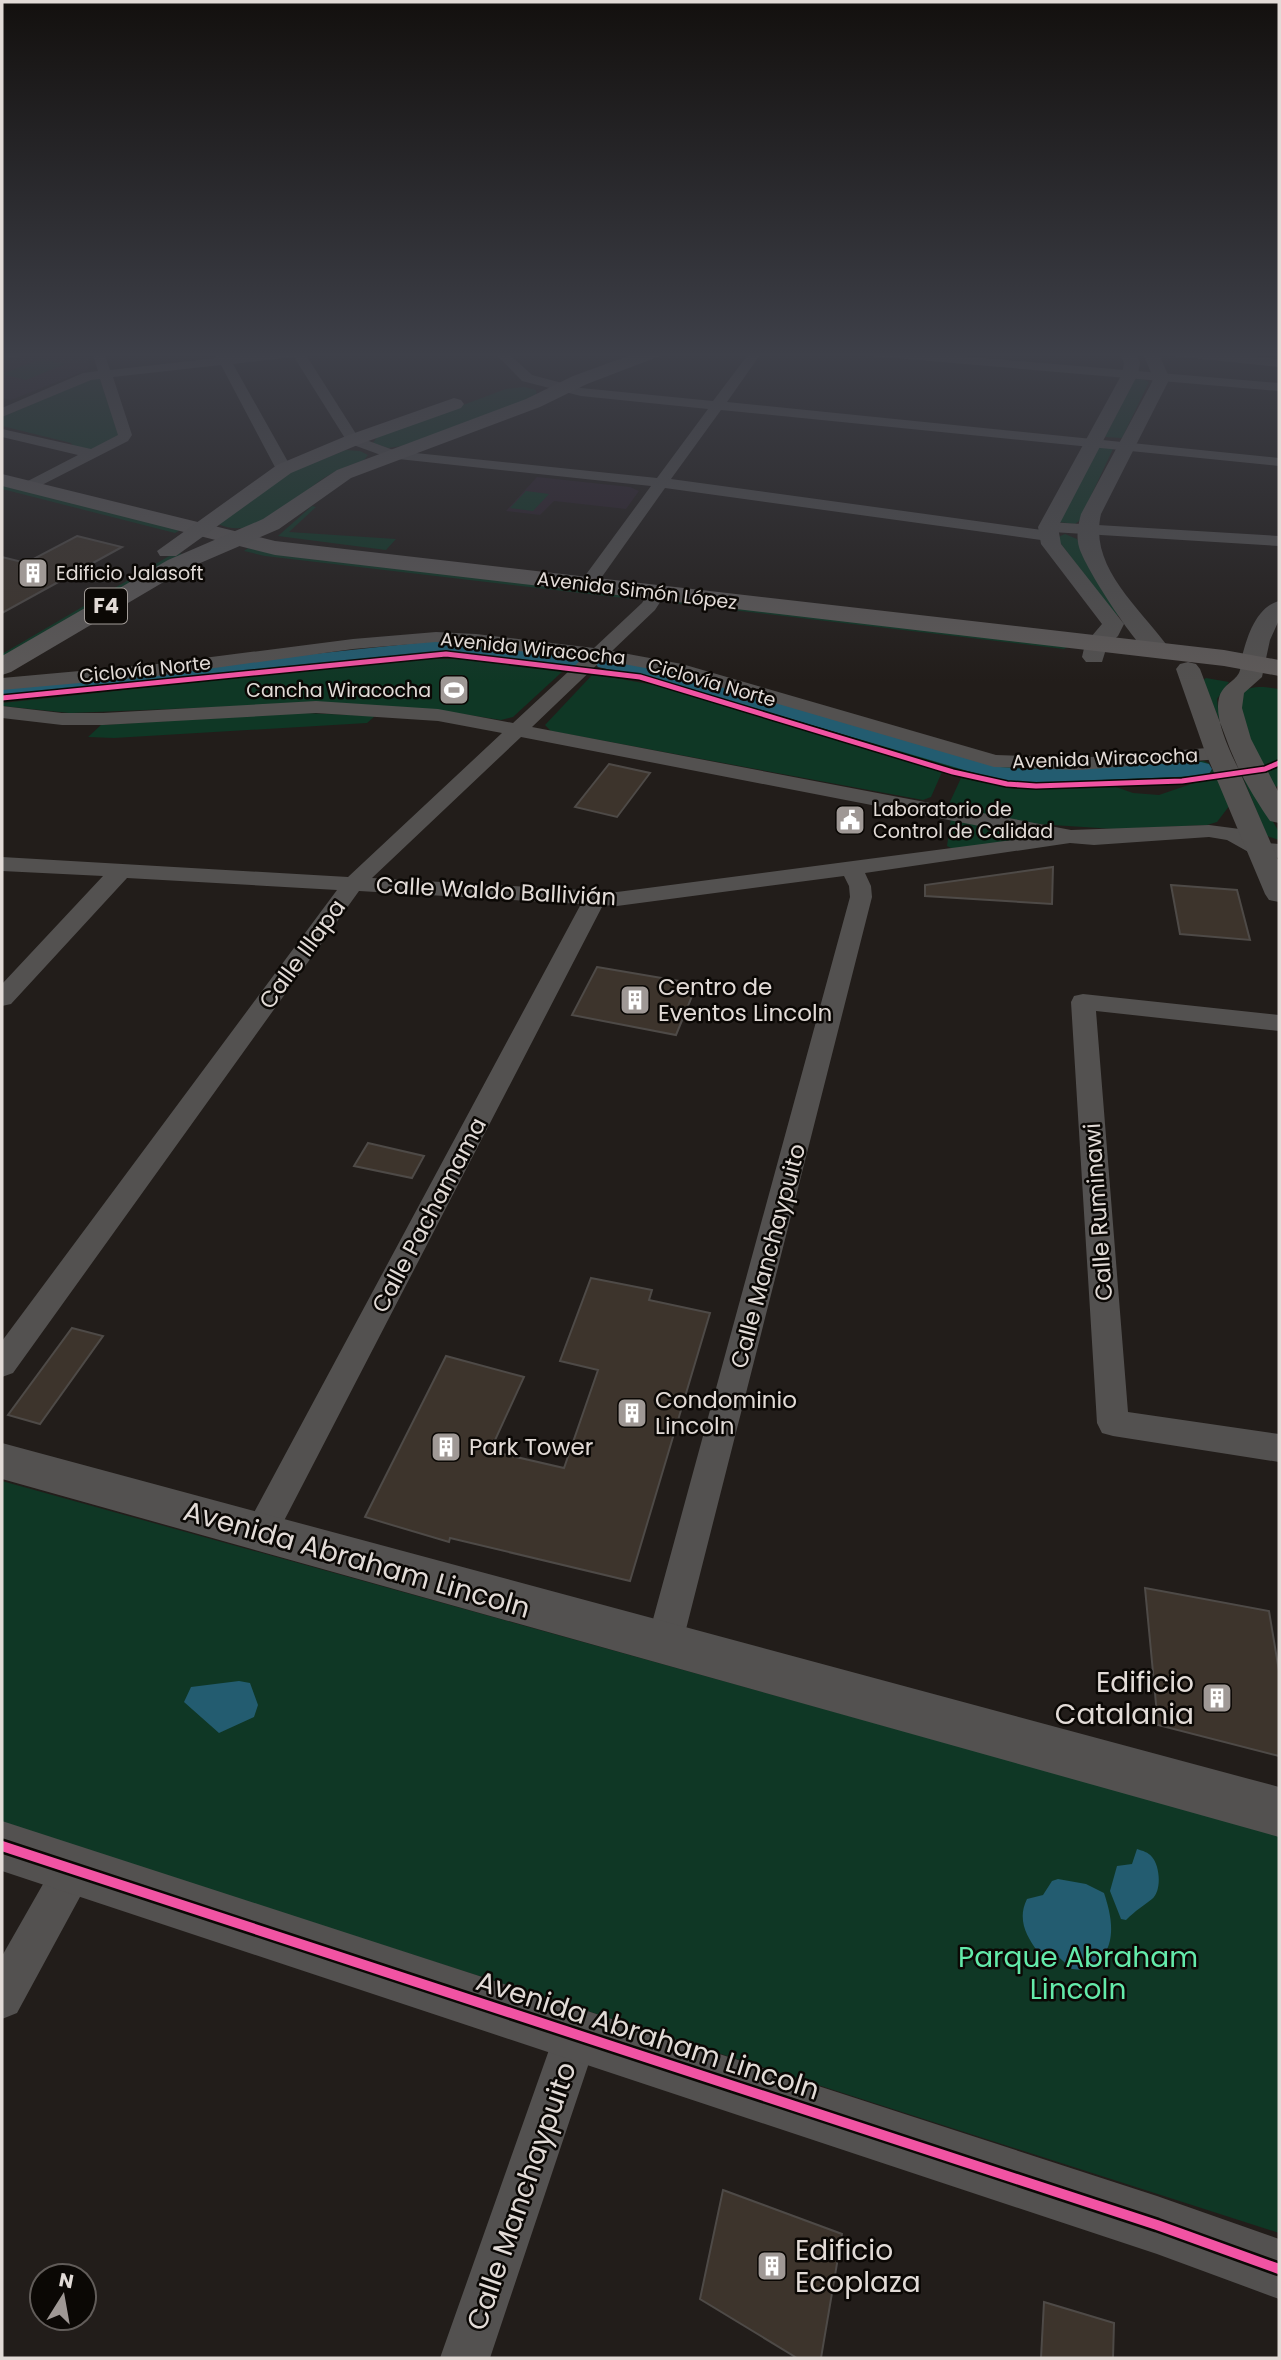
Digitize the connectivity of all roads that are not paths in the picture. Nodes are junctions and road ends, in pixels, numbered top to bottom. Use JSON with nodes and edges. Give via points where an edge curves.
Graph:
{"nodes":[{"id":1,"x":77,"y":462,"type":"edge"},
{"id":2,"x":281,"y":462,"type":"edge"},
{"id":3,"x":301,"y":462,"type":"edge"},
{"id":4,"x":377,"y":462,"type":"edge"},
{"id":5,"x":460,"y":462,"type":"edge"},
{"id":6,"x":678,"y":462,"type":"edge"},
{"id":7,"x":1082,"y":462,"type":"edge"},
{"id":8,"x":1120,"y":462,"type":"edge"},
{"id":9,"x":285,"y":469,"type":"junction"},
{"id":10,"x":2,"y":480,"type":"edge"},
{"id":11,"x":663,"y":484,"type":"junction"},
{"id":12,"x":29,"y":486,"type":"junction"},
{"id":13,"x":2,"y":494,"type":"edge"},
{"id":14,"x":1087,"y":530,"type":"junction"},
{"id":15,"x":1048,"y":531,"type":"junction"},
{"id":16,"x":197,"y":539,"type":"junction"},
{"id":17,"x":236,"y":540,"type":"junction"},
{"id":18,"x":1279,"y":541,"type":"edge"},
{"id":19,"x":588,"y":584,"type":"junction"},
{"id":20,"x":653,"y":599,"type":"junction"},
{"id":21,"x":1279,"y":608,"type":"edge"},
{"id":22,"x":1134,"y":619,"type":"junction"},
{"id":23,"x":1111,"y":620,"type":"junction"},
{"id":24,"x":2,"y":646,"type":"edge"},
{"id":25,"x":1095,"y":651,"type":"junction"},
{"id":26,"x":1160,"y":651,"type":"junction"},
{"id":27,"x":599,"y":654,"type":"junction"},
{"id":28,"x":2,"y":667,"type":"edge"},
{"id":29,"x":1279,"y":668,"type":"edge"},
{"id":30,"x":1188,"y":669,"type":"junction"},
{"id":31,"x":1251,"y":670,"type":"junction"},
{"id":32,"x":1279,"y":683,"type":"edge"},
{"id":33,"x":2,"y":684,"type":"edge"},
{"id":34,"x":2,"y":712,"type":"edge"},
{"id":35,"x":520,"y":729,"type":"junction"},
{"id":36,"x":1220,"y":753,"type":"junction"},
{"id":37,"x":1241,"y":803,"type":"junction"},
{"id":38,"x":938,"y":811,"type":"junction"},
{"id":39,"x":1279,"y":815,"type":"edge"},
{"id":40,"x":1209,"y":831,"type":"junction"},
{"id":41,"x":1071,"y":837,"type":"junction"},
{"id":42,"x":1270,"y":850,"type":"edge"},
{"id":43,"x":931,"y":857,"type":"junction"},
{"id":44,"x":2,"y":864,"type":"edge"},
{"id":45,"x":851,"y":868,"type":"junction"},
{"id":46,"x":120,"y":873,"type":"junction"},
{"id":47,"x":352,"y":884,"type":"junction"},
{"id":48,"x":1279,"y":894,"type":"edge"},
{"id":49,"x":595,"y":899,"type":"junction"},
{"id":50,"x":2,"y":998,"type":"edge"},
{"id":51,"x":1279,"y":1023,"type":"edge"},
{"id":52,"x":2,"y":1364,"type":"edge"},
{"id":53,"x":1279,"y":1448,"type":"edge"},
{"id":54,"x":2,"y":1461,"type":"edge"},
{"id":55,"x":261,"y":1531,"type":"junction"},
{"id":56,"x":664,"y":1645,"type":"junction"},
{"id":57,"x":1279,"y":1812,"type":"edge"},
{"id":58,"x":2,"y":1846,"type":"edge"},
{"id":59,"x":73,"y":1870,"type":"junction"},
{"id":60,"x":2,"y":1998,"type":"edge"},
{"id":61,"x":577,"y":2033,"type":"junction"},
{"id":62,"x":1279,"y":2269,"type":"edge"},
{"id":63,"x":466,"y":2358,"type":"edge"}],
"edges":[{"from":1,"to":12,"type":"street"},
{"from":2,"to":9,"type":"street"},
{"from":3,"to":9,"type":"highway","number":"F4"},
{"from":4,"to":17,"type":"highway","number":"F4","via":[[334,480],[271,524]]},
{"from":5,"to":11,"type":"street"},
{"from":6,"to":11,"type":"street"},
{"from":7,"to":15,"type":"street"},
{"from":8,"to":14,"type":"street"},
{"from":9,"to":16,"type":"highway","number":"F4"},
{"from":10,"to":12,"type":"main road","name":"Avenida Simón López"},
{"from":11,"to":15,"type":"street"},
{"from":11,"to":19,"type":"street"},
{"from":12,"to":16,"type":"main road","name":"Avenida Simón López"},
{"from":13,"to":16,"type":"main road","name":"Avenida Simón López"},
{"from":14,"to":15,"type":"street"},
{"from":14,"to":18,"type":"street"},
{"from":14,"to":22,"type":"street","via":[[1092,554]]},
{"from":15,"to":23,"type":"street","via":[[1059,555]]},
{"from":16,"to":17,"type":"highway","number":"F4"},
{"from":16,"to":20,"type":"main road","name":"Avenida Simón López","via":[[261,559]]},
{"from":16,"to":24,"type":"highway","number":"F4"},
{"from":16,"to":28,"type":"highway","number":"F4","via":[[176,565]]},
{"from":17,"to":19,"type":"main road","name":"Avenida Simón López"},
{"from":19,"to":20,"type":"main road","name":"Avenida Simón López"},
{"from":20,"to":25,"type":"main road","name":"Avenida Simón López"},
{"from":20,"to":27,"type":"street","name":"Calle Illapa"},
{"from":21,"to":31,"type":"street","via":[[1270,615],[1254,649]]},
{"from":22,"to":23,"type":"street"},
{"from":22,"to":26,"type":"street"},
{"from":23,"to":25,"type":"street","via":[[1110,631]]},
{"from":25,"to":26,"type":"main road","name":"Avenida Simón López"},
{"from":25,"to":30,"type":"main road","name":"Avenida Simón López"},
{"from":26,"to":31,"type":"main road","name":"Avenida Simón López"},
{"from":27,"to":33,"type":"street","name":"Avenida Wiracocha","via":[[436,637]]},
{"from":27,"to":35,"type":"street","name":"Calle Illapa"},
{"from":27,"to":36,"type":"street","name":"Avenida Wiracocha","via":[[676,668],[994,761],[1109,761]]},
{"from":29,"to":31,"type":"main road","name":"Avenida Simón López"},
{"from":30,"to":31,"type":"main road","name":"Avenida Simón López"},
{"from":30,"to":36,"type":"street"},
{"from":31,"to":32,"type":"main road","name":"Avenida Simón López"},
{"from":31,"to":39,"type":"street","via":[[1231,695],[1231,718]]},
{"from":34,"to":35,"type":"street","via":[[103,719],[316,707],[438,715]]},
{"from":35,"to":38,"type":"street"},
{"from":35,"to":47,"type":"street","name":"Calle Illapa"},
{"from":36,"to":37,"type":"street"},
{"from":37,"to":40,"type":"street","via":[[1229,819]]},
{"from":37,"to":42,"type":"street"},
{"from":38,"to":41,"type":"street"},
{"from":38,"to":43,"type":"street","via":[[941,837]]},
{"from":40,"to":41,"type":"street"},
{"from":40,"to":42,"type":"street","via":[[1232,834]]},
{"from":41,"to":43,"type":"street","name":"Calle Waldo Ballivián"},
{"from":42,"to":48,"type":"street"},
{"from":43,"to":45,"type":"street","name":"Calle Waldo Ballivián"},
{"from":44,"to":46,"type":"street","name":"Calle Waldo Ballivián"},
{"from":45,"to":49,"type":"street","name":"Calle Waldo Ballivián"},
{"from":45,"to":56,"type":"street","name":"Calle Manchaypuito","via":[[861,897]]},
{"from":46,"to":47,"type":"street","name":"Calle Waldo Ballivián"},
{"from":46,"to":50,"type":"street"},
{"from":47,"to":49,"type":"street","name":"Calle Waldo Ballivián"},
{"from":47,"to":52,"type":"street","name":"Calle Illapa"},
{"from":49,"to":55,"type":"street","name":"Calle Pachamama"},
{"from":51,"to":53,"type":"street","name":"Calle Ruminawi","via":[[1083,1002],[1113,1423]]},
{"from":54,"to":55,"type":"street","name":"Avenida Abraham Lincoln"},
{"from":55,"to":56,"type":"street","name":"Avenida Abraham Lincoln"},
{"from":56,"to":57,"type":"street","name":"Avenida Abraham Lincoln"},
{"from":58,"to":59,"type":"street","name":"Avenida Abraham Lincoln"},
{"from":59,"to":60,"type":"street"},
{"from":59,"to":61,"type":"street","name":"Avenida Abraham Lincoln"},
{"from":61,"to":62,"type":"street","name":"Avenida Abraham Lincoln"},
{"from":61,"to":63,"type":"street","name":"Calle Manchaypuito"}]}
